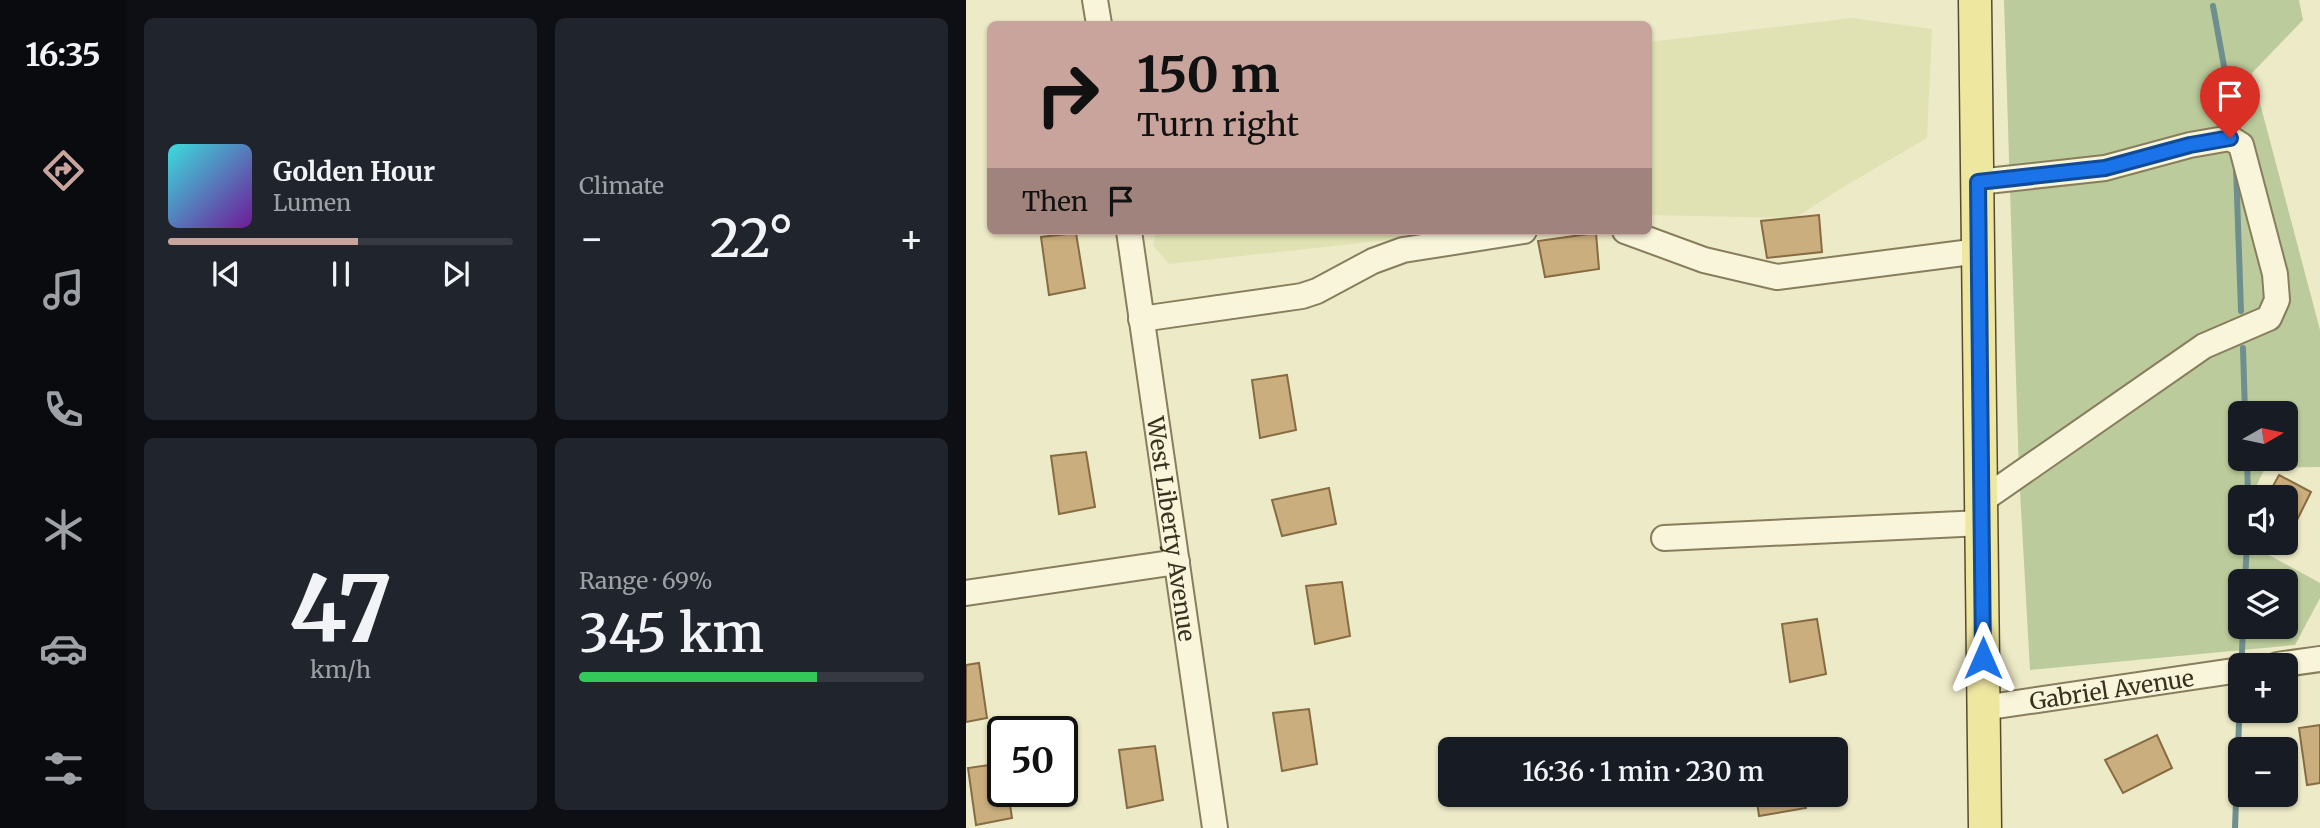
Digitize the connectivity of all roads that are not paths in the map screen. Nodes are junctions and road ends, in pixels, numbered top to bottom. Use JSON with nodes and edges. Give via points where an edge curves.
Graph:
{"nodes":[{"id":1,"x":1095,"y":0,"type":"edge"},
{"id":2,"x":1975,"y":0,"type":"edge"},
{"id":3,"x":1098,"y":21,"type":"edge"},
{"id":4,"x":1978,"y":182,"type":"junction"},
{"id":5,"x":1130,"y":235,"type":"edge"},
{"id":6,"x":1499,"y":235,"type":"edge"},
{"id":7,"x":1636,"y":235,"type":"edge"},
{"id":8,"x":1979,"y":251,"type":"junction"},
{"id":9,"x":1141,"y":319,"type":"junction"},
{"id":10,"x":1981,"y":512,"type":"junction"},
{"id":11,"x":1664,"y":538,"type":"dead end"},
{"id":12,"x":1177,"y":562,"type":"junction"},
{"id":13,"x":966,"y":593,"type":"edge"},
{"id":14,"x":2320,"y":659,"type":"edge"},
{"id":15,"x":2298,"y":662,"type":"edge"},
{"id":16,"x":2228,"y":672,"type":"edge"},
{"id":17,"x":1983,"y":708,"type":"junction"},
{"id":18,"x":1215,"y":828,"type":"edge"},
{"id":19,"x":1984,"y":828,"type":"edge"}],
"edges":[{"from":1,"to":3,"type":"street"},
{"from":2,"to":4,"type":"main road"},
{"from":4,"to":8,"type":"main road"},
{"from":4,"to":10,"type":"street","via":[[2105,168],[2230,138],[2241,145],[2277,300],[2269,318],[2204,345]]},
{"from":5,"to":9,"type":"street","name":"West Liberty Avenue"},
{"from":6,"to":9,"type":"street","via":[[1403,250],[1302,296]]},
{"from":7,"to":8,"type":"street","via":[[1704,260],[1777,277]]},
{"from":8,"to":10,"type":"main road"},
{"from":9,"to":12,"type":"street","name":"West Liberty Avenue"},
{"from":10,"to":11,"type":"street"},
{"from":10,"to":17,"type":"main road"},
{"from":12,"to":13,"type":"street"},
{"from":12,"to":18,"type":"street","name":"West Liberty Avenue"},
{"from":14,"to":15,"type":"street"},
{"from":16,"to":17,"type":"street","name":"Gabriel Avenue"},
{"from":17,"to":19,"type":"main road"}]}
